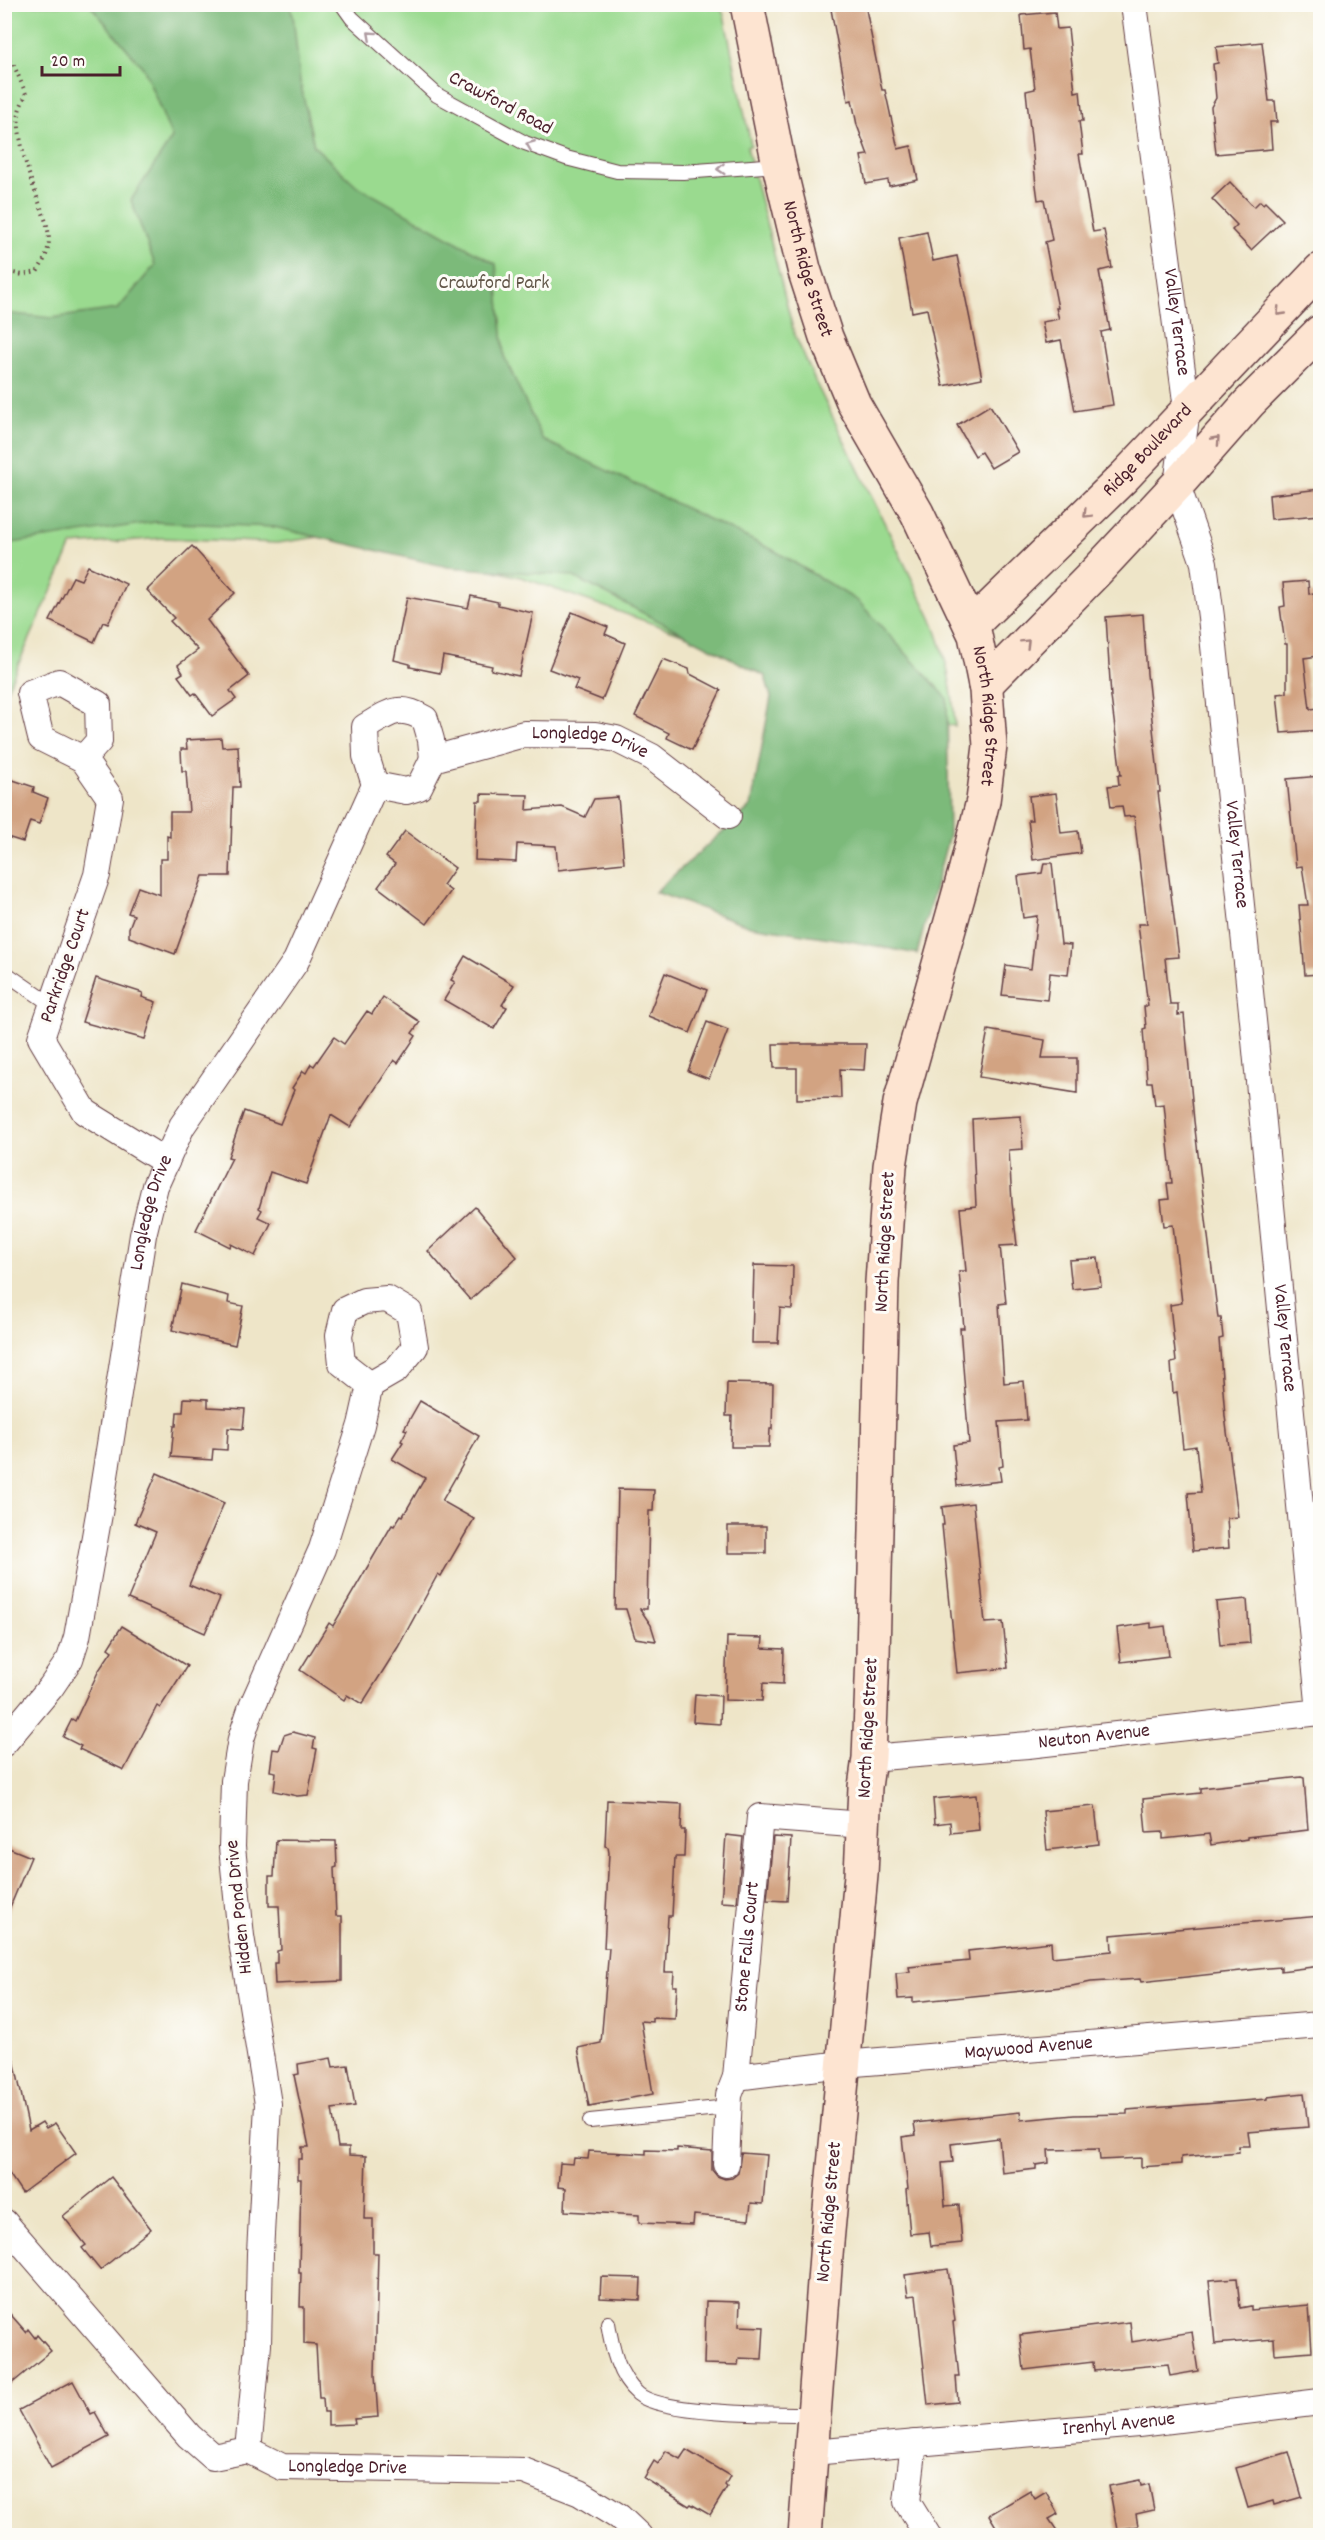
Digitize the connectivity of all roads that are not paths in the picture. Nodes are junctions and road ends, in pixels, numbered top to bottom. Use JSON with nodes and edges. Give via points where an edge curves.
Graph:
{"nodes":[{"id":1,"x":342,"y":4,"type":"edge"},
{"id":2,"x":747,"y":4,"type":"edge"},
{"id":3,"x":1134,"y":4,"type":"edge"},
{"id":4,"x":779,"y":165,"type":"junction"},
{"id":5,"x":1320,"y":270,"type":"edge"},
{"id":6,"x":1320,"y":332,"type":"edge"},
{"id":7,"x":1188,"y":409,"type":"junction"},
{"id":8,"x":1177,"y":485,"type":"junction"},
{"id":9,"x":971,"y":626,"type":"junction"},
{"id":10,"x":985,"y":685,"type":"junction"},
{"id":11,"x":83,"y":759,"type":"dead end"},
{"id":12,"x":433,"y":759,"type":"junction"},
{"id":13,"x":375,"y":785,"type":"junction"},
{"id":14,"x":728,"y":816,"type":"dead end"},
{"id":15,"x":4,"y":972,"type":"edge"},
{"id":16,"x":52,"y":1005,"type":"junction"},
{"id":17,"x":166,"y":1162,"type":"junction"},
{"id":18,"x":370,"y":1386,"type":"dead end"},
{"id":19,"x":1320,"y":1712,"type":"edge"},
{"id":20,"x":4,"y":1743,"type":"edge"},
{"id":21,"x":869,"y":1758,"type":"junction"},
{"id":22,"x":864,"y":1825,"type":"junction"},
{"id":23,"x":1320,"y":2025,"type":"edge"},
{"id":24,"x":843,"y":2064,"type":"junction"},
{"id":25,"x":736,"y":2077,"type":"junction"},
{"id":26,"x":728,"y":2107,"type":"junction"},
{"id":27,"x":590,"y":2121,"type":"dead end"},
{"id":28,"x":726,"y":2164,"type":"dead end"},
{"id":29,"x":4,"y":2222,"type":"edge"},
{"id":30,"x":608,"y":2323,"type":"dead end"},
{"id":31,"x":1317,"y":2406,"type":"edge"},
{"id":32,"x":815,"y":2414,"type":"junction"},
{"id":33,"x":914,"y":2443,"type":"junction"},
{"id":34,"x":248,"y":2450,"type":"junction"},
{"id":35,"x":812,"y":2452,"type":"junction"},
{"id":36,"x":639,"y":2535,"type":"edge"},
{"id":37,"x":805,"y":2535,"type":"edge"},
{"id":38,"x":927,"y":2535,"type":"edge"}],
"edges":[{"from":4,"to":1,"type":"lane","name":"Crawford Road","one_way":true,"via":[[683,172],[617,171],[525,143],[438,95],[352,18]]},
{"from":2,"to":4,"type":"street","name":"North Ridge Street"},
{"from":3,"to":7,"type":"street","name":"Valley Terrace"},
{"from":4,"to":9,"type":"street","name":"North Ridge Street","via":[[804,269],[826,337],[854,404],[917,513]]},
{"from":5,"to":7,"type":"street","name":"Ridge Boulevard","one_way":true},
{"from":8,"to":6,"type":"street","one_way":true,"via":[[1249,403]]},
{"from":7,"to":8,"type":"street","name":"Valley Terrace"},
{"from":7,"to":9,"type":"street","name":"Ridge Boulevard","one_way":true},
{"from":10,"to":8,"type":"street","one_way":true},
{"from":8,"to":19,"type":"street","name":"Valley Terrace","via":[[1204,563],[1211,617]]},
{"from":9,"to":10,"type":"street","name":"North Ridge Street"},
{"from":10,"to":21,"type":"street","name":"North Ridge Street","via":[[990,746],[982,801],[900,1103],[890,1166],[882,1282]]},
{"from":11,"to":16,"type":"street","name":"Parkridge Court","via":[[110,798],[97,875]]},
{"from":12,"to":13,"type":"street","via":[[418,787],[406,791]]},
{"from":12,"to":13,"type":"street","via":[[425,719],[410,710],[393,711],[365,727],[366,756]]},
{"from":12,"to":14,"type":"street","name":"Longledge Drive","via":[[524,734],[606,737],[652,757]]},
{"from":13,"to":17,"type":"street","name":"Longledge Drive","via":[[296,961],[182,1126]]},
{"from":15,"to":16,"type":"lane"},
{"from":16,"to":17,"type":"street","name":"Parkridge Court","via":[[41,1038],[85,1112]]},
{"from":17,"to":20,"type":"street","name":"Longledge Drive","via":[[143,1235],[77,1637],[70,1659],[51,1687]]},
{"from":18,"to":34,"type":"street","name":"Hidden Pond Drive","via":[[322,1549],[250,1709],[240,1739],[234,1781],[232,1847],[236,1892],[268,2104],[258,2345]]},
{"from":19,"to":21,"type":"street","name":"Neuton Avenue","via":[[1028,1745]]},
{"from":21,"to":22,"type":"street","name":"North Ridge Street"},
{"from":22,"to":24,"type":"street","name":"North Ridge Street"},
{"from":22,"to":25,"type":"street","name":"Stone Falls Court","via":[[760,1818]]},
{"from":23,"to":24,"type":"street","name":"Maywood Avenue"},
{"from":24,"to":25,"type":"street","name":"Maywood Avenue"},
{"from":24,"to":32,"type":"street","name":"North Ridge Street"},
{"from":25,"to":26,"type":"street","name":"Stone Falls Court"},
{"from":26,"to":27,"type":"lane"},
{"from":26,"to":28,"type":"street","name":"Stone Falls Court"},
{"from":29,"to":34,"type":"street","via":[[189,2436],[213,2457]]},
{"from":30,"to":32,"type":"lane","via":[[612,2349],[624,2378],[639,2394],[661,2405]]},
{"from":31,"to":33,"type":"street","name":"Irenhyl Avenue"},
{"from":32,"to":35,"type":"street","name":"North Ridge Street"},
{"from":33,"to":35,"type":"street","name":"Irenhyl Avenue"},
{"from":33,"to":38,"type":"street","via":[[907,2502]]},
{"from":34,"to":36,"type":"street","name":"Longledge Drive","via":[[282,2467],[524,2471],[580,2493],[619,2517]]},
{"from":35,"to":37,"type":"street","name":"North Ridge Street"}]}
